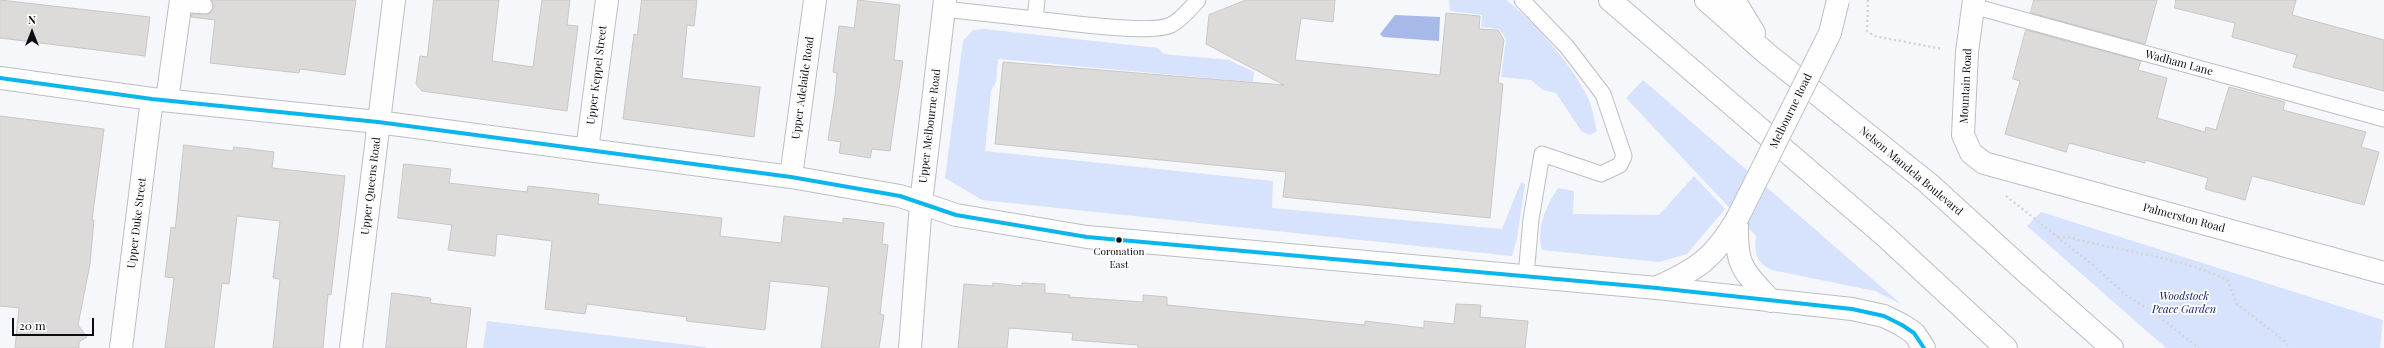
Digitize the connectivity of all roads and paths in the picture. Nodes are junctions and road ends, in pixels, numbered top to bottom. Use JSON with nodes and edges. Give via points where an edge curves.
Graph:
{"nodes":[{"id":1,"x":394,"y":0,"type":"edge"},
{"id":2,"x":606,"y":0,"type":"edge"},
{"id":3,"x":815,"y":0,"type":"edge"},
{"id":4,"x":1037,"y":0,"type":"edge"},
{"id":5,"x":1198,"y":0,"type":"edge"},
{"id":6,"x":1522,"y":0,"type":"edge"},
{"id":7,"x":1610,"y":0,"type":"edge"},
{"id":8,"x":1706,"y":0,"type":"edge"},
{"id":9,"x":1734,"y":0,"type":"edge"},
{"id":10,"x":1838,"y":0,"type":"edge"},
{"id":11,"x":1868,"y":0,"type":"edge"},
{"id":12,"x":180,"y":2,"type":"edge"},
{"id":13,"x":1974,"y":3,"type":"edge"},
{"id":14,"x":944,"y":5,"type":"edge"},
{"id":15,"x":205,"y":6,"type":"dead end"},
{"id":16,"x":1035,"y":19,"type":"junction"},
{"id":17,"x":1939,"y":49,"type":"dead end"},
{"id":18,"x":1766,"y":53,"type":"junction"},
{"id":19,"x":0,"y":78,"type":"edge"},
{"id":20,"x":160,"y":99,"type":"junction"},
{"id":21,"x":2384,"y":119,"type":"edge"},
{"id":22,"x":378,"y":122,"type":"junction"},
{"id":23,"x":587,"y":150,"type":"junction"},
{"id":24,"x":1984,"y":163,"type":"joint"},
{"id":25,"x":791,"y":177,"type":"junction"},
{"id":26,"x":922,"y":203,"type":"junction"},
{"id":27,"x":2014,"y":204,"type":"dead end"},
{"id":28,"x":1738,"y":219,"type":"junction"},
{"id":29,"x":2058,"y":238,"type":"junction"},
{"id":30,"x":2384,"y":273,"type":"edge"},
{"id":31,"x":1526,"y":276,"type":"junction"},
{"id":32,"x":1657,"y":288,"type":"junction"},
{"id":33,"x":1771,"y":301,"type":"junction"},
{"id":34,"x":121,"y":348,"type":"edge"},
{"id":35,"x":351,"y":348,"type":"edge"},
{"id":36,"x":910,"y":348,"type":"edge"},
{"id":37,"x":1924,"y":348,"type":"edge"},
{"id":38,"x":2006,"y":348,"type":"edge"},
{"id":39,"x":2112,"y":348,"type":"edge"},
{"id":40,"x":2199,"y":348,"type":"edge"},
{"id":41,"x":2288,"y":348,"type":"edge"}],
"edges":[{"from":1,"to":22,"type":"main road","name":"Upper Queens Road"},
{"from":2,"to":23,"type":"main road","name":"Upper Keppel Street"},
{"from":3,"to":25,"type":"main road","name":"Upper Adelaide Road"},
{"from":4,"to":16,"type":"lane"},
{"from":5,"to":16,"type":"lane","via":[[1171,25],[1155,28]]},
{"from":6,"to":31,"type":"lane","via":[[1567,47],[1603,94],[1624,156],[1620,165],[1601,174],[1542,154],[1531,219]]},
{"from":7,"to":38,"type":"main road","via":[[1886,237]]},
{"from":8,"to":18,"type":"main road","name":"Nelson Mandela Boulevard"},
{"from":9,"to":18,"type":"main road"},
{"from":10,"to":28,"type":"main road","name":"Melbourne Road","bridge":true,"via":[[1830,33]]},
{"from":11,"to":17,"type":"path","via":[[1867,31],[1874,36]]},
{"from":12,"to":15,"type":"lane"},
{"from":12,"to":20,"type":"main road","name":"Upper Duke Street"},
{"from":13,"to":21,"type":"lane","name":"Wadham Lane"},
{"from":13,"to":24,"type":"main road","name":"Mountain Road","via":[[1967,52],[1963,136],[1971,153]]},
{"from":14,"to":16,"type":"lane"},
{"from":14,"to":26,"type":"main road","name":"Upper Melbourne Road"},
{"from":18,"to":39,"type":"main road","name":"Nelson Mandela Boulevard","via":[[1928,183]]},
{"from":19,"to":20,"type":"main road"},
{"from":20,"to":22,"type":"main road"},
{"from":20,"to":34,"type":"main road","name":"Upper Duke Street"},
{"from":22,"to":23,"type":"main road"},
{"from":22,"to":35,"type":"main road","name":"Upper Queens Road"},
{"from":23,"to":25,"type":"main road"},
{"from":24,"to":30,"type":"main road","name":"Palmerston Road"},
{"from":25,"to":26,"type":"main road","via":[[863,188]]},
{"from":26,"to":31,"type":"main road","via":[[956,215],[1087,237]]},
{"from":26,"to":36,"type":"main road","name":"Upper Melbourne Road"},
{"from":27,"to":29,"type":"path"},
{"from":28,"to":32,"type":"main road","name":"Melbourne Road","via":[[1725,240],[1708,259],[1684,276]]},
{"from":28,"to":33,"type":"main road","name":"Melbourne Road","via":[[1739,260],[1745,273]]},
{"from":29,"to":40,"type":"path","via":[[2126,296],[2153,312]]},
{"from":29,"to":41,"type":"path","via":[[2067,237],[2153,255],[2222,277],[2226,280],[2237,304],[2287,343]]},
{"from":31,"to":32,"type":"main road"},
{"from":32,"to":33,"type":"main road"},
{"from":33,"to":37,"type":"main road","via":[[1852,309],[1884,316],[1914,333]]}]}
